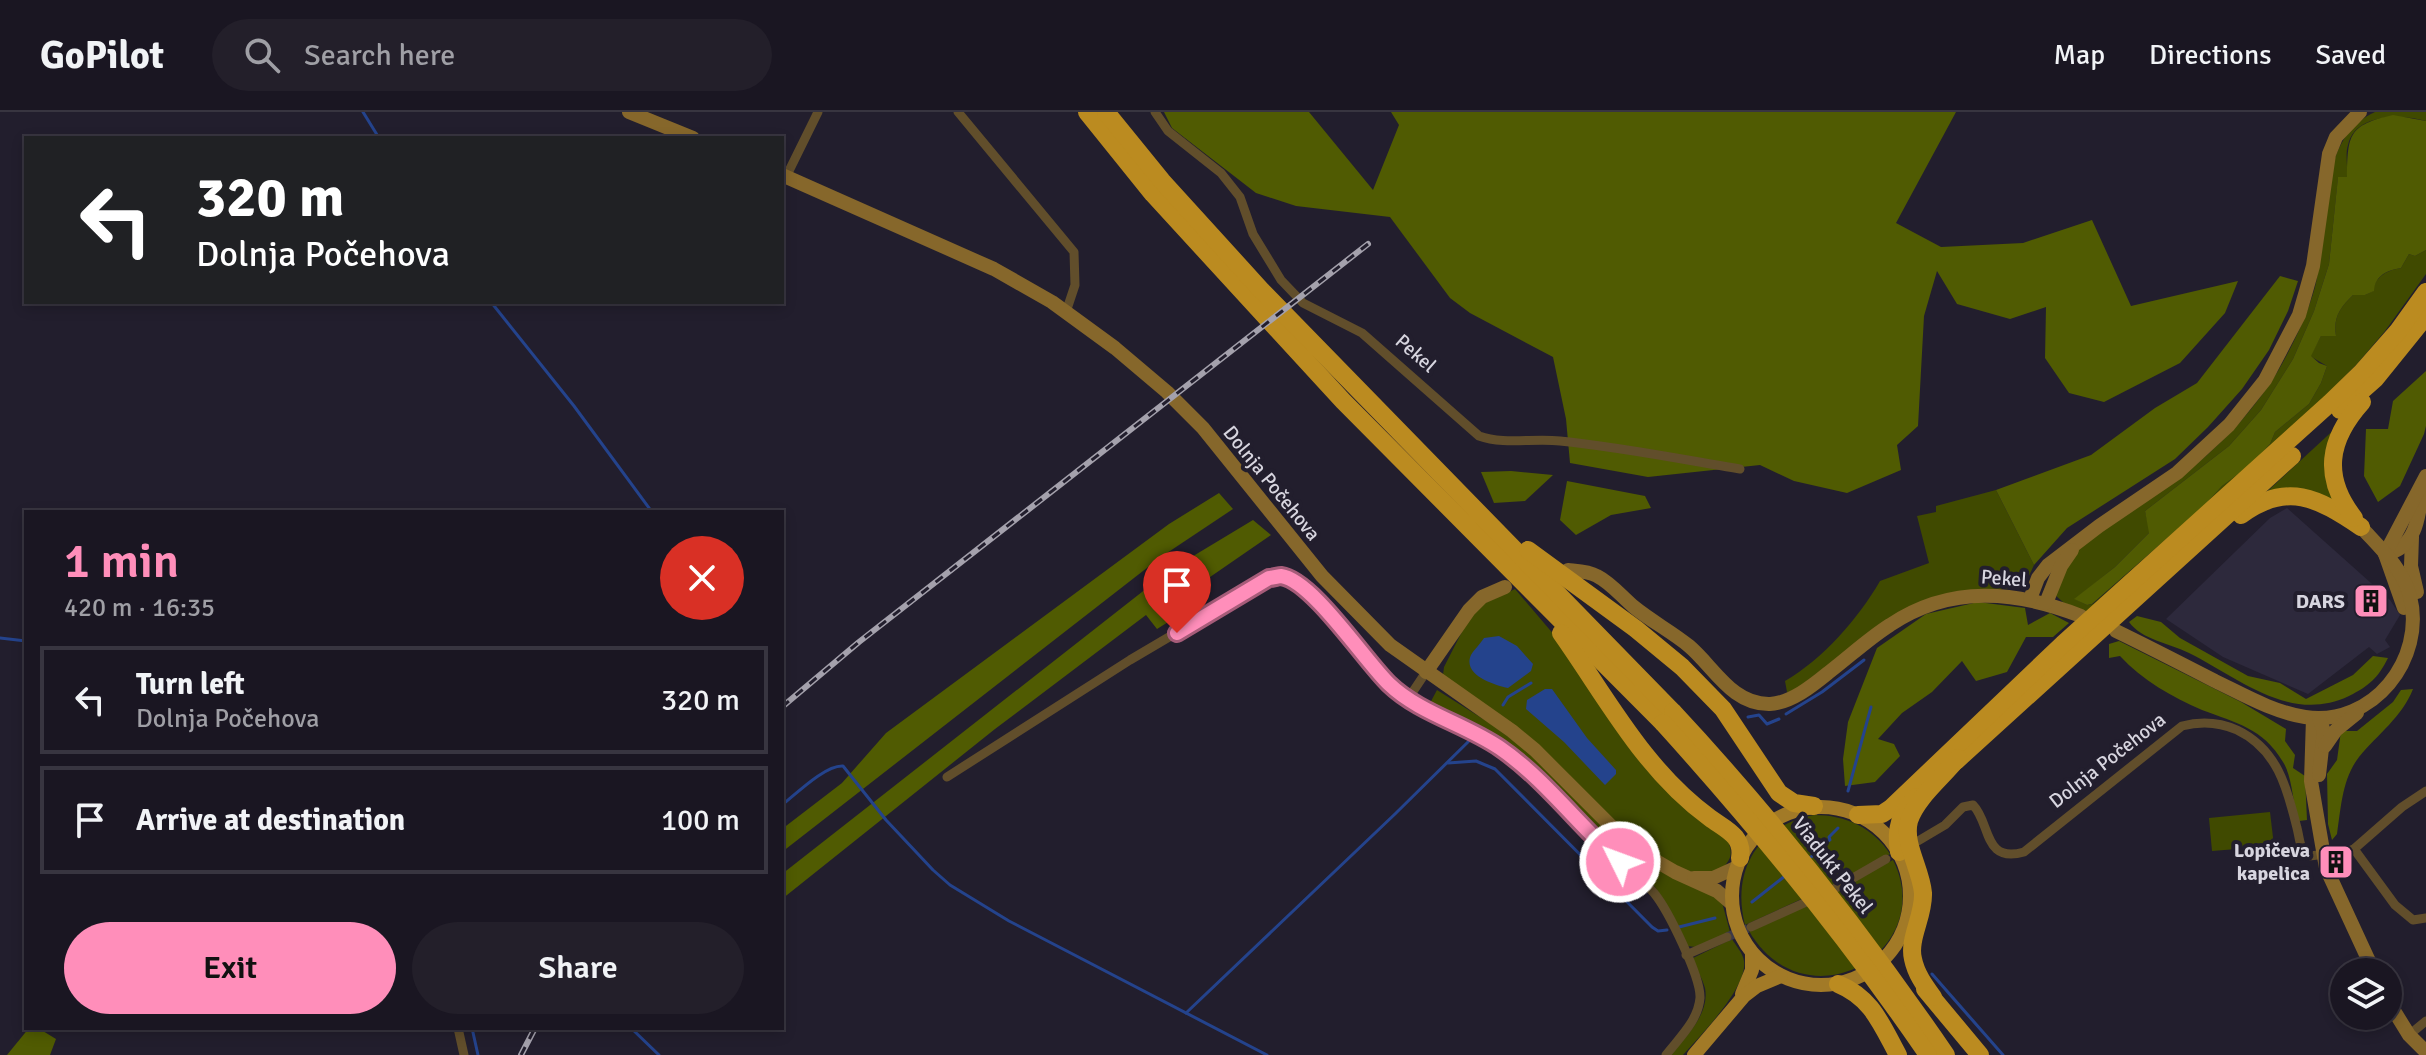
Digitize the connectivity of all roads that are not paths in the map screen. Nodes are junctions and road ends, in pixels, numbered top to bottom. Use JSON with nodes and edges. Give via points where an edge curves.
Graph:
{"nodes":[{"id":1,"x":629,"y":112,"type":"edge"},
{"id":2,"x":818,"y":112,"type":"edge"},
{"id":3,"x":958,"y":112,"type":"edge"},
{"id":4,"x":1087,"y":112,"type":"edge"},
{"id":5,"x":1106,"y":112,"type":"edge"},
{"id":6,"x":1155,"y":112,"type":"edge"},
{"id":7,"x":2360,"y":112,"type":"edge"},
{"id":8,"x":688,"y":136,"type":"edge"},
{"id":9,"x":784,"y":176,"type":"edge"},
{"id":10,"x":2426,"y":292,"type":"edge"},
{"id":11,"x":1066,"y":312,"type":"junction"},
{"id":12,"x":2426,"y":316,"type":"edge"},
{"id":13,"x":2375,"y":379,"type":"junction"},
{"id":14,"x":1740,"y":469,"type":"dead end"},
{"id":15,"x":2425,"y":480,"type":"edge"},
{"id":16,"x":1476,"y":509,"type":"junction"},
{"id":17,"x":2361,"y":527,"type":"junction"},
{"id":18,"x":2210,"y":532,"type":"junction"},
{"id":19,"x":2412,"y":537,"type":"junction"},
{"id":20,"x":2077,"y":543,"type":"junction"},
{"id":21,"x":2385,"y":554,"type":"junction"},
{"id":22,"x":1568,"y":570,"type":"dead end"},
{"id":23,"x":1510,"y":581,"type":"junction"},
{"id":24,"x":2030,"y":599,"type":"junction"},
{"id":25,"x":2046,"y":603,"type":"junction"},
{"id":26,"x":2081,"y":616,"type":"dead end"},
{"id":27,"x":2414,"y":623,"type":"junction"},
{"id":28,"x":2116,"y":631,"type":"dead end"},
{"id":29,"x":2407,"y":652,"type":"junction"},
{"id":30,"x":1426,"y":672,"type":"junction"},
{"id":31,"x":1408,"y":699,"type":"junction"},
{"id":32,"x":2363,"y":707,"type":"junction"},
{"id":33,"x":1668,"y":717,"type":"junction"},
{"id":34,"x":2316,"y":718,"type":"junction"},
{"id":35,"x":2321,"y":755,"type":"junction"},
{"id":36,"x":1958,"y":758,"type":"junction"},
{"id":37,"x":947,"y":777,"type":"dead end"},
{"id":38,"x":2426,"y":791,"type":"edge"},
{"id":39,"x":1814,"y":806,"type":"junction"},
{"id":40,"x":2316,"y":811,"type":"junction"},
{"id":41,"x":1858,"y":815,"type":"junction"},
{"id":42,"x":1918,"y":841,"type":"dead end"},
{"id":43,"x":2354,"y":849,"type":"junction"},
{"id":44,"x":2330,"y":854,"type":"junction"},
{"id":45,"x":1892,"y":856,"type":"junction"},
{"id":46,"x":1738,"y":863,"type":"junction"},
{"id":47,"x":1688,"y":878,"type":"junction"},
{"id":48,"x":1731,"y":903,"type":"junction"},
{"id":49,"x":2426,"y":918,"type":"edge"},
{"id":50,"x":1751,"y":927,"type":"tunnel mouth"},
{"id":51,"x":1901,"y":935,"type":"junction"},
{"id":52,"x":1727,"y":937,"type":"tunnel mouth"},
{"id":53,"x":1752,"y":953,"type":"junction"},
{"id":54,"x":1686,"y":955,"type":"junction"},
{"id":55,"x":2367,"y":958,"type":"edge"},
{"id":56,"x":1781,"y":976,"type":"junction"},
{"id":57,"x":1838,"y":984,"type":"junction"},
{"id":58,"x":1933,"y":997,"type":"junction"},
{"id":59,"x":1735,"y":1004,"type":"junction"},
{"id":60,"x":2426,"y":1021,"type":"edge"},
{"id":61,"x":2402,"y":1024,"type":"edge"},
{"id":62,"x":458,"y":1030,"type":"edge"},
{"id":63,"x":2409,"y":1035,"type":"junction"},
{"id":64,"x":2426,"y":1052,"type":"edge"},
{"id":65,"x":464,"y":1055,"type":"edge"},
{"id":66,"x":1666,"y":1055,"type":"edge"},
{"id":67,"x":1694,"y":1055,"type":"edge"},
{"id":68,"x":1898,"y":1055,"type":"edge"},
{"id":69,"x":1928,"y":1055,"type":"edge"},
{"id":70,"x":1946,"y":1055,"type":"edge"},
{"id":71,"x":1980,"y":1055,"type":"edge"}],
"edges":[{"from":1,"to":8,"type":"main road"},
{"from":2,"to":9,"type":"street"},
{"from":3,"to":11,"type":"street","via":[[1074,252],[1075,285]]},
{"from":4,"to":23,"type":"highway","via":[[1252,305]]},
{"from":5,"to":16,"type":"highway","via":[[1262,291]]},
{"from":6,"to":14,"type":"street","name":"Pekel","via":[[1168,131],[1221,173],[1240,197],[1253,234],[1281,280],[1303,303],[1362,333],[1479,436],[1595,445]]},
{"from":7,"to":20,"type":"main road","via":[[2336,137],[2329,154],[2306,291],[2265,380],[2202,452]]},
{"from":9,"to":11,"type":"main road","name":"Dolnja Počehova","via":[[994,269]]},
{"from":10,"to":41,"type":"highway","via":[[2362,372],[2288,443],[2063,644],[1891,808],[1882,814]]},
{"from":11,"to":30,"type":"main road","name":"Dolnja Počehova","via":[[1167,392],[1223,451],[1322,576],[1390,645]]},
{"from":12,"to":13,"type":"highway"},
{"from":13,"to":17,"type":"highway","via":[[2344,425],[2332,461],[2338,492]]},
{"from":13,"to":18,"type":"highway"},
{"from":15,"to":19,"type":"main road"},
{"from":15,"to":21,"type":"main road"},
{"from":16,"to":33,"type":"highway"},
{"from":16,"to":39,"type":"highway","via":[[1496,519],[1527,549],[1682,667],[1745,737],[1779,793],[1794,803]]},
{"from":17,"to":18,"type":"highway","via":[[2324,503],[2287,496],[2261,502]]},
{"from":17,"to":21,"type":"main road"},
{"from":18,"to":36,"type":"highway"},
{"from":19,"to":21,"type":"main road","via":[[2403,548]]},
{"from":19,"to":27,"type":"main road","via":[[2411,566],[2420,603]]},
{"from":20,"to":24,"type":"main road","via":[[2048,565]]},
{"from":20,"to":25,"type":"main road"},
{"from":21,"to":27,"type":"main road","via":[[2406,585]]},
{"from":21,"to":29,"type":"main road","via":[[2405,610]]},
{"from":22,"to":24,"type":"main road","name":"Pekel","via":[[1600,577],[1689,646],[1742,698],[1771,704],[1809,688],[1916,610],[1969,596]]},
{"from":23,"to":30,"type":"main road","via":[[1469,610]]},
{"from":23,"to":33,"type":"highway"},
{"from":23,"to":46,"type":"highway","via":[[1556,626],[1654,766],[1738,839]]},
{"from":24,"to":25,"type":"main road","name":"Pekel"},
{"from":25,"to":26,"type":"main road","name":"Pekel"},
{"from":27,"to":29,"type":"main road"},
{"from":28,"to":34,"type":"main road","via":[[2269,707]]},
{"from":29,"to":32,"type":"main road","via":[[2393,680]]},
{"from":30,"to":31,"type":"street"},
{"from":30,"to":47,"type":"main road","name":"Dolnja Počehova","via":[[1535,750],[1632,847]]},
{"from":31,"to":37,"type":"street","via":[[1312,595],[1281,576],[1269,578]]},
{"from":31,"to":54,"type":"street","via":[[1481,736],[1540,782],[1655,894]]},
{"from":32,"to":34,"type":"main road"},
{"from":32,"to":35,"type":"main road","via":[[2336,730]]},
{"from":33,"to":69,"type":"highway","name":"Viadukt Pekel","bridge":true,"via":[[1810,894]]},
{"from":33,"to":70,"type":"highway","name":"Viadukt Pekel","bridge":true,"via":[[1758,806],[1824,886]]},
{"from":34,"to":35,"type":"main road","via":[[2324,731]]},
{"from":34,"to":40,"type":"main road","via":[[2311,781]]},
{"from":35,"to":40,"type":"main road"},
{"from":36,"to":45,"type":"highway","via":[[1907,807]]},
{"from":36,"to":58,"type":"highway","via":[[1908,825],[1923,900],[1913,959]]},
{"from":38,"to":43,"type":"street"},
{"from":39,"to":41,"type":"main road"},
{"from":39,"to":46,"type":"main road","via":[[1773,820],[1756,834]]},
{"from":40,"to":44,"type":"main road"},
{"from":41,"to":45,"type":"main road","via":[[1882,830]]},
{"from":42,"to":44,"type":"street","name":"Dolnja Počehova","via":[[1973,805],[1993,845],[2007,853],[2024,852],[2182,726],[2205,722],[2230,727],[2267,750],[2288,794],[2301,848],[2309,856]]},
{"from":43,"to":44,"type":"street"},
{"from":43,"to":49,"type":"street","via":[[2395,905],[2413,920]]},
{"from":44,"to":55,"type":"main road","via":[[2334,887]]},
{"from":45,"to":50,"type":"street"},
{"from":45,"to":51,"type":"main road","via":[[1906,869],[1910,888]]},
{"from":46,"to":47,"type":"main road","via":[[1713,878]]},
{"from":46,"to":48,"type":"main road"},
{"from":47,"to":48,"type":"main road","name":"Dolnja Počehova"},
{"from":48,"to":53,"type":"main road"},
{"from":51,"to":57,"type":"main road","via":[[1871,970]]},
{"from":51,"to":58,"type":"highway","via":[[1904,963]]},
{"from":52,"to":54,"type":"street"},
{"from":53,"to":56,"type":"main road"},
{"from":53,"to":59,"type":"main road","via":[[1752,970]]},
{"from":54,"to":66,"type":"street","via":[[1699,1005]]},
{"from":56,"to":57,"type":"main road","via":[[1802,984]]},
{"from":56,"to":59,"type":"main road"},
{"from":57,"to":68,"type":"highway","via":[[1866,1001]]},
{"from":58,"to":71,"type":"highway"},
{"from":59,"to":67,"type":"main road"},
{"from":60,"to":63,"type":"street"},
{"from":61,"to":63,"type":"main road"},
{"from":62,"to":65,"type":"street"},
{"from":63,"to":64,"type":"main road"}]}
